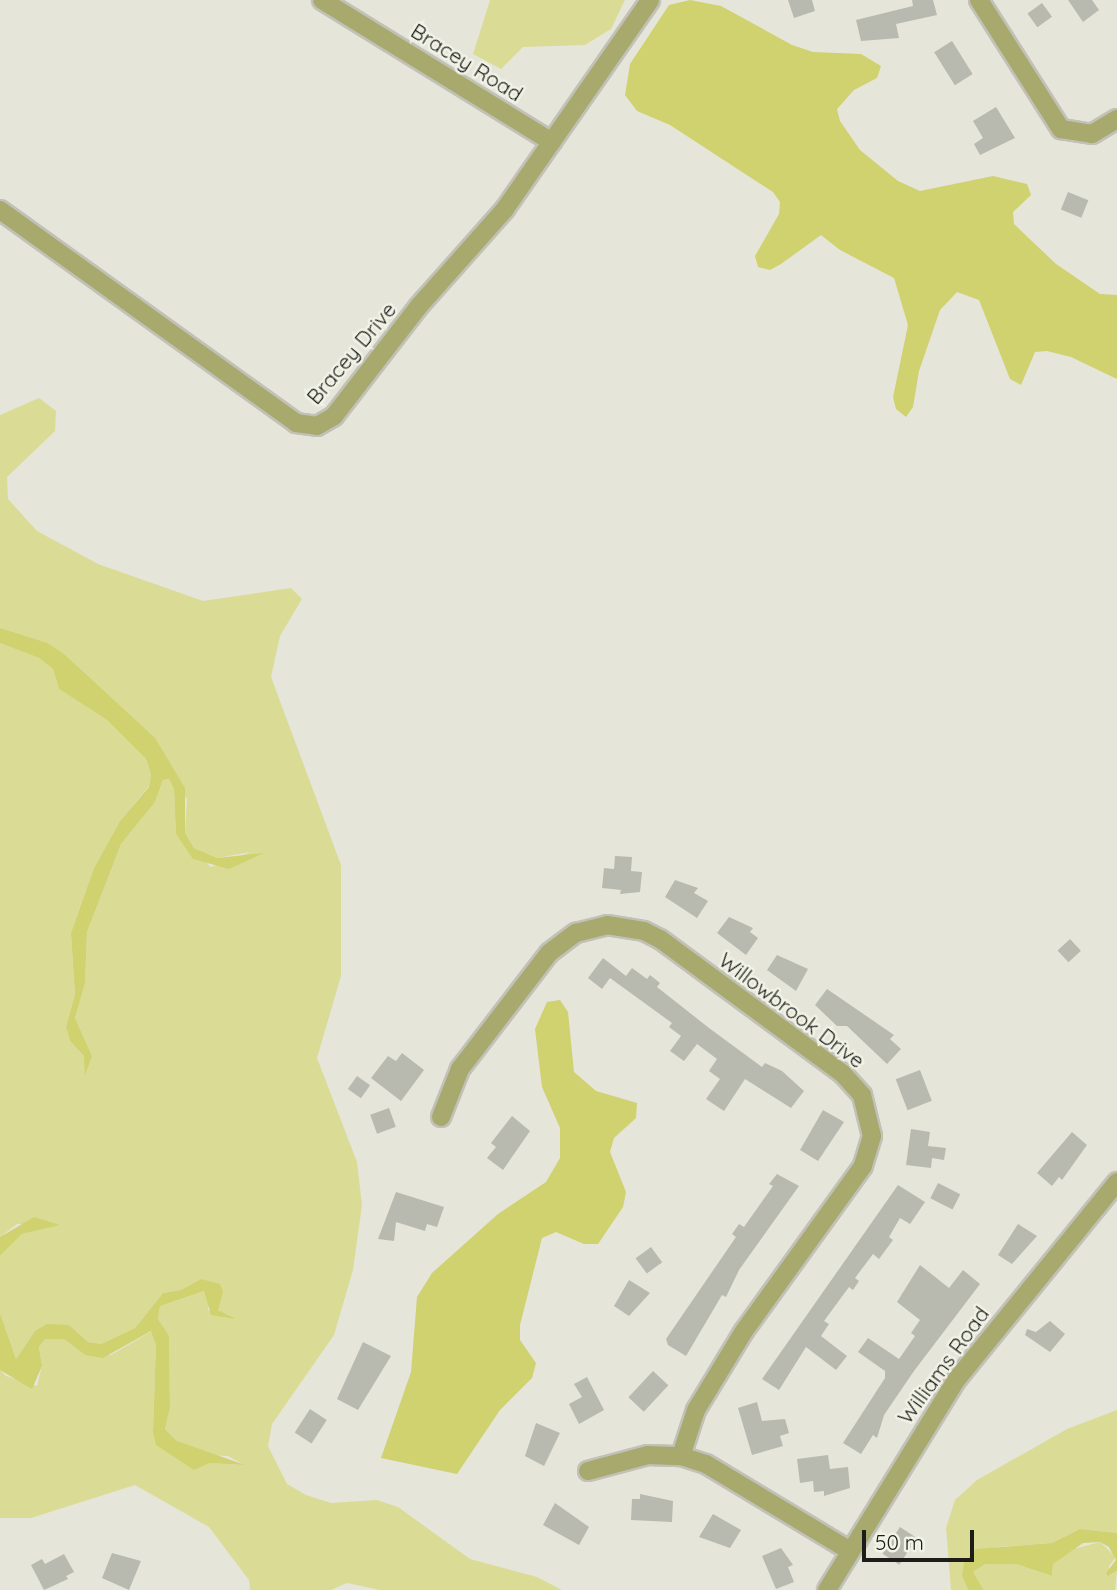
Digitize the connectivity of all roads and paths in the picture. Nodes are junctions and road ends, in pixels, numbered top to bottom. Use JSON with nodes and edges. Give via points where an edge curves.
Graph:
{"nodes":[{"id":1,"x":322,"y":0,"type":"edge"},
{"id":2,"x":650,"y":0,"type":"edge"},
{"id":3,"x":979,"y":0,"type":"edge"},
{"id":4,"x":1117,"y":119,"type":"edge"},
{"id":5,"x":552,"y":142,"type":"junction"},
{"id":6,"x":0,"y":210,"type":"edge"},
{"id":7,"x":441,"y":1117,"type":"dead end"},
{"id":8,"x":1117,"y":1182,"type":"edge"},
{"id":9,"x":681,"y":1456,"type":"junction"},
{"id":10,"x":587,"y":1471,"type":"dead end"},
{"id":11,"x":850,"y":1550,"type":"junction"},
{"id":12,"x":827,"y":1590,"type":"edge"}],
"edges":[{"from":1,"to":5,"type":"street","name":"Bracey Road"},
{"from":2,"to":5,"type":"street","name":"Bracey Drive"},
{"from":3,"to":4,"type":"street","via":[[1061,129],[1092,134]]},
{"from":5,"to":6,"type":"street","name":"Bracey Drive","via":[[505,209],[419,306],[334,416],[317,426],[296,423]]},
{"from":7,"to":9,"type":"street","name":"Willowbrook Drive","via":[[460,1069],[549,953],[576,933],[607,925],[644,931],[660,939],[842,1074],[862,1095],[872,1136],[863,1166],[744,1331],[696,1410]]},
{"from":8,"to":11,"type":"street","name":"Williams Road","via":[[957,1379]]},
{"from":9,"to":10,"type":"street","via":[[648,1455]]},
{"from":9,"to":11,"type":"street","via":[[706,1465]]},
{"from":11,"to":12,"type":"street","name":"Williams Road"}]}
